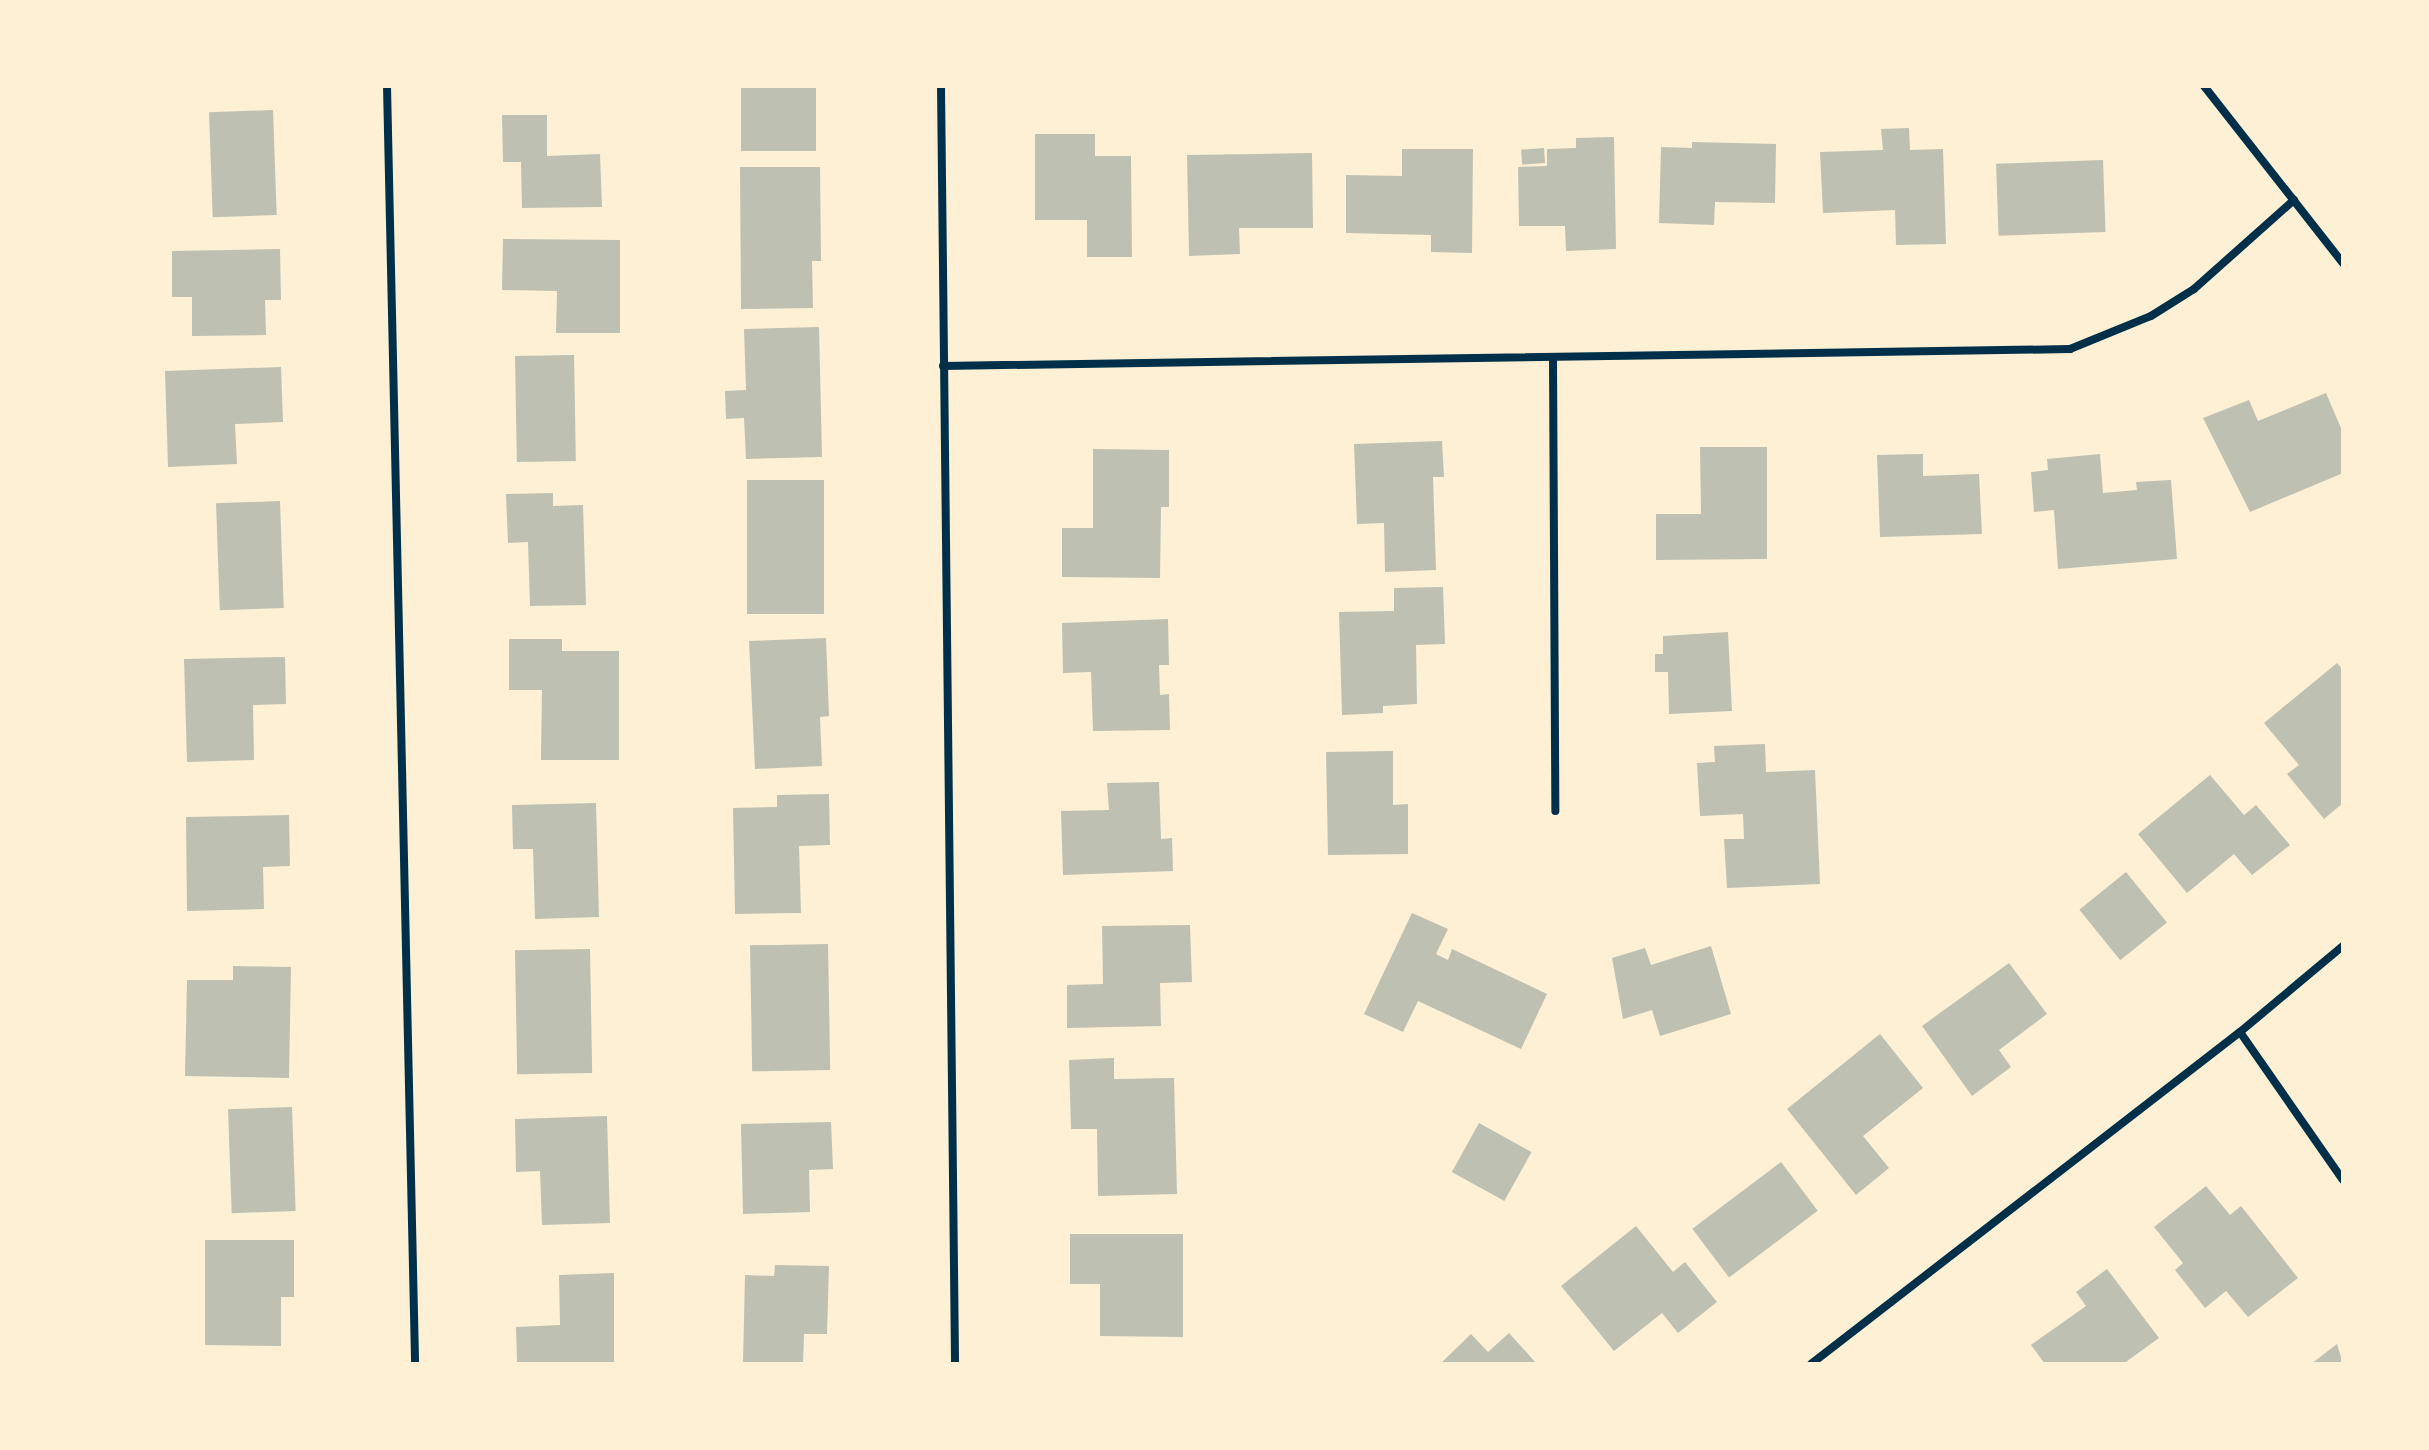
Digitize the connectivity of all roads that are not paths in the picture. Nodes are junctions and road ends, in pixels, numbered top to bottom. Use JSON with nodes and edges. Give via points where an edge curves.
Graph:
{"nodes":[{"id":1,"x":387,"y":86,"type":"edge"},
{"id":2,"x":941,"y":86,"type":"edge"},
{"id":3,"x":2204,"y":86,"type":"edge"},
{"id":4,"x":2294,"y":200,"type":"junction"},
{"id":5,"x":2343,"y":263,"type":"edge"},
{"id":6,"x":1553,"y":359,"type":"junction"},
{"id":7,"x":943,"y":366,"type":"junction"},
{"id":8,"x":1555,"y":811,"type":"dead end"},
{"id":9,"x":2343,"y":946,"type":"edge"},
{"id":10,"x":2240,"y":1032,"type":"junction"},
{"id":11,"x":2343,"y":1180,"type":"edge"},
{"id":12,"x":415,"y":1364,"type":"edge"},
{"id":13,"x":955,"y":1364,"type":"edge"},
{"id":14,"x":1811,"y":1364,"type":"edge"}],
"edges":[{"from":1,"to":12,"type":"street"},
{"from":2,"to":7,"type":"street"},
{"from":3,"to":4,"type":"street"},
{"from":4,"to":5,"type":"street"},
{"from":4,"to":6,"type":"street","via":[[2194,289],[2151,316],[2070,349]]},
{"from":6,"to":7,"type":"street"},
{"from":6,"to":8,"type":"street"},
{"from":7,"to":13,"type":"street"},
{"from":9,"to":10,"type":"street"},
{"from":10,"to":11,"type":"street"},
{"from":10,"to":14,"type":"street"}]}
